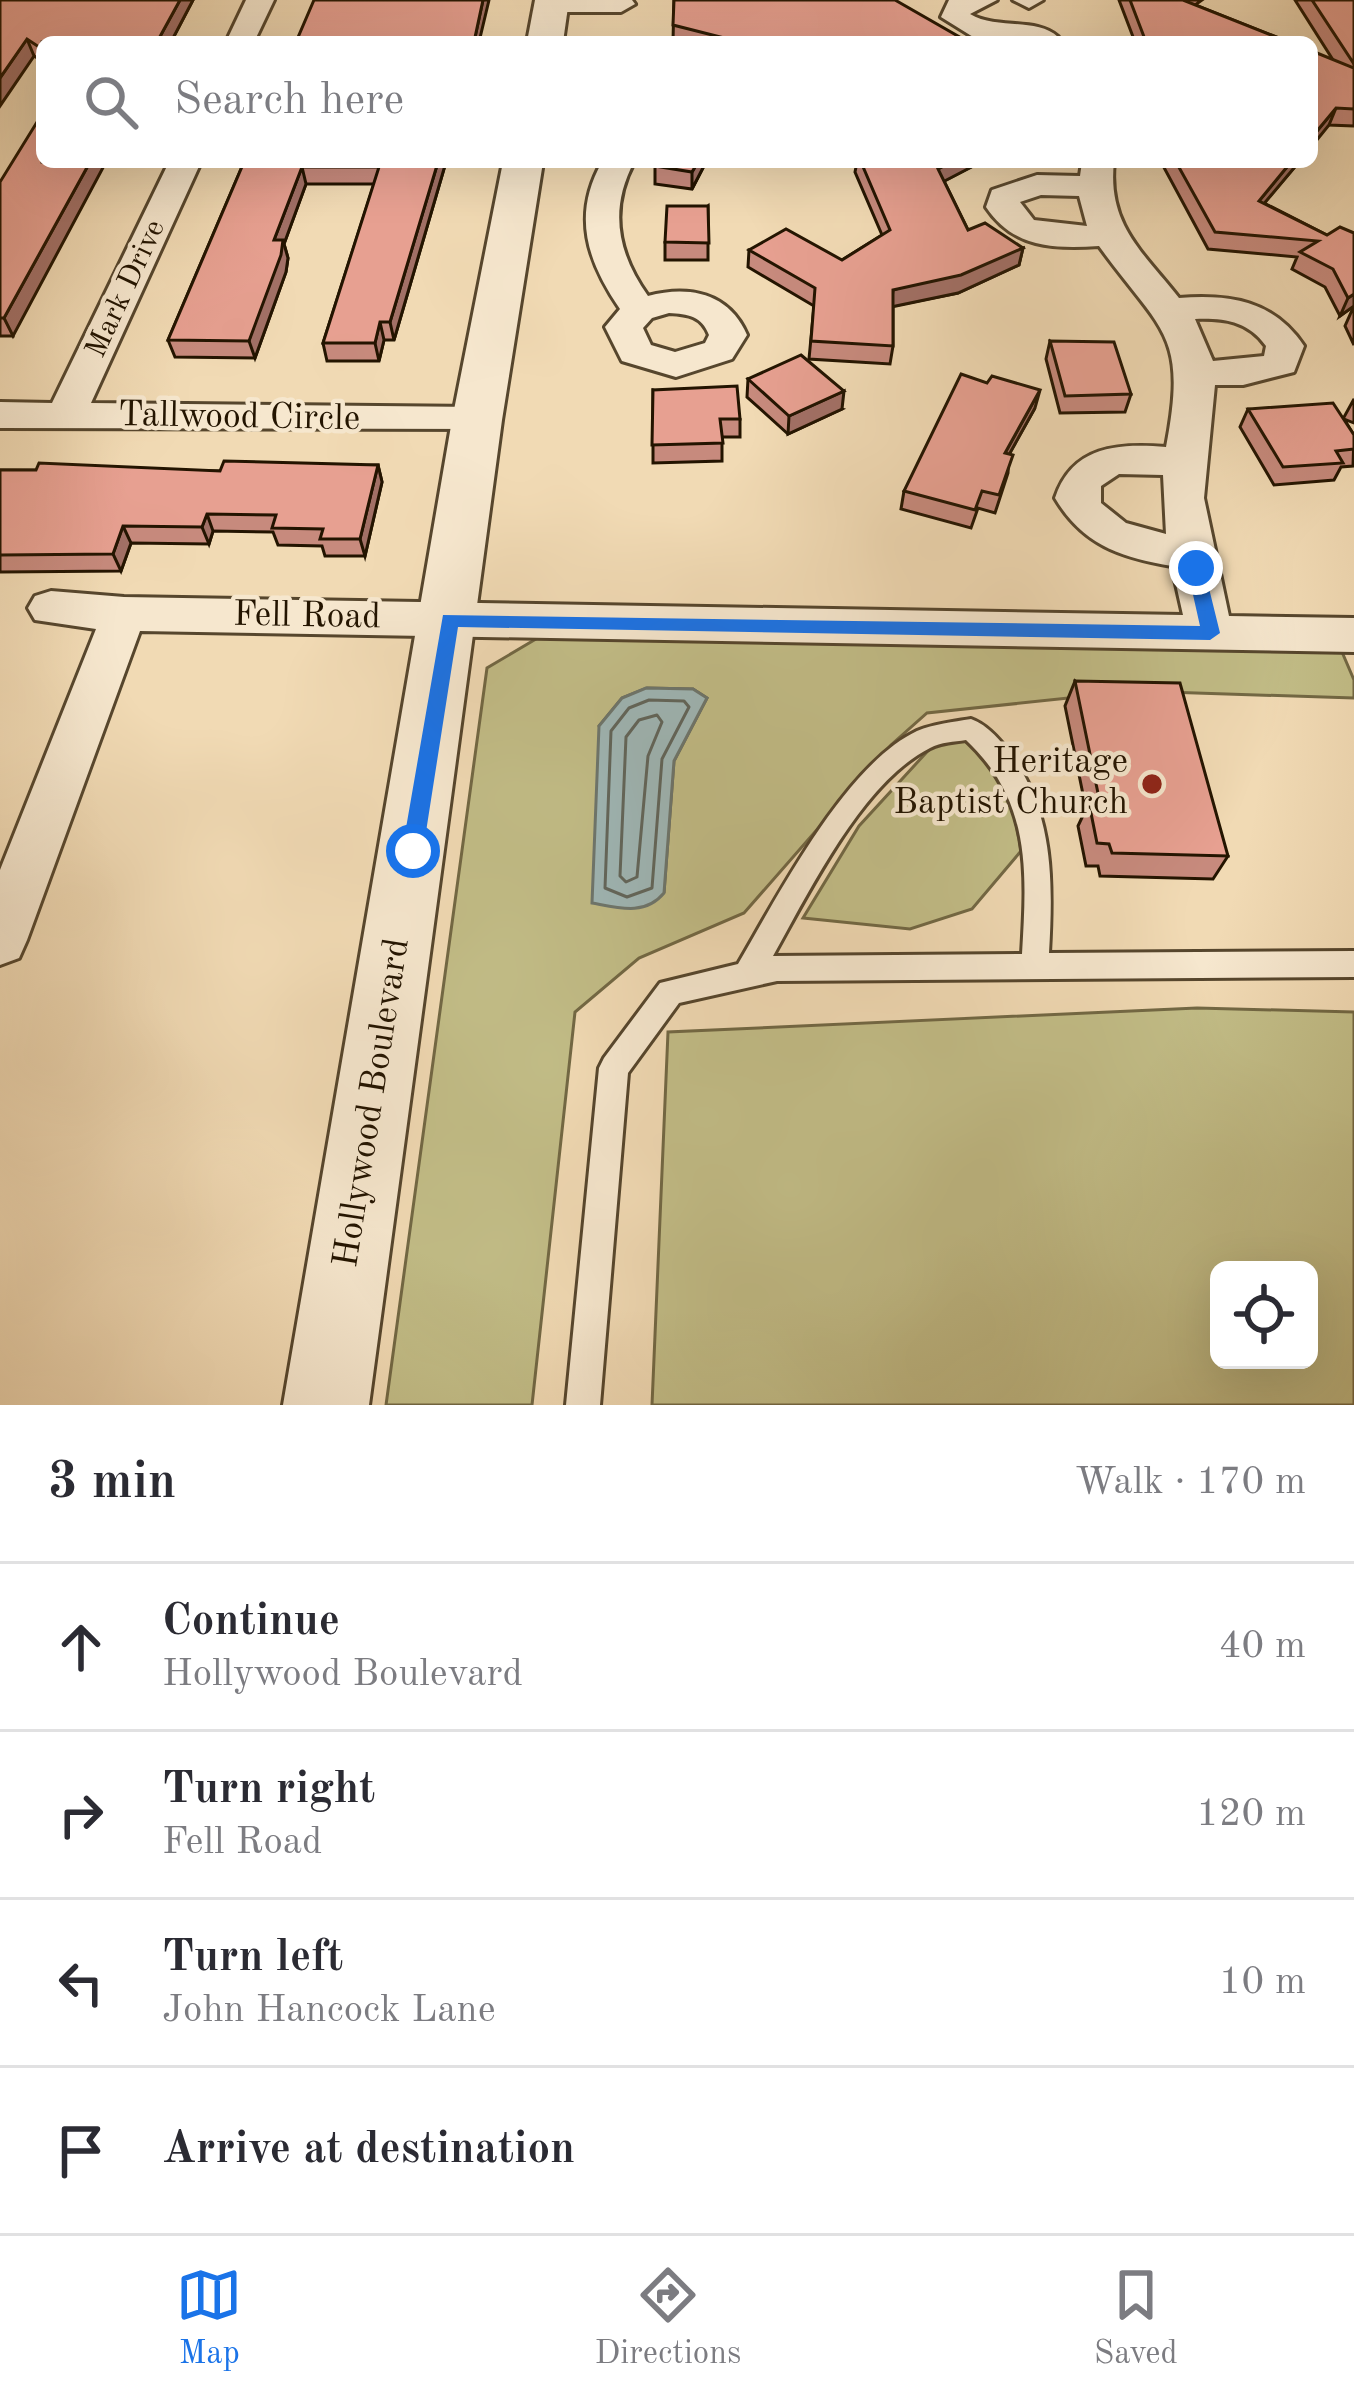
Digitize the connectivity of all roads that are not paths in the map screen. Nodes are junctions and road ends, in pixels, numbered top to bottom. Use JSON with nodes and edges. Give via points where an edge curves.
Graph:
{"nodes":[{"id":1,"x":260,"y":0,"type":"edge"},
{"id":2,"x":983,"y":0,"type":"edge"},
{"id":3,"x":1028,"y":0,"type":"edge"},
{"id":4,"x":549,"y":17,"type":"edge"},
{"id":5,"x":623,"y":17,"type":"edge"},
{"id":6,"x":243,"y":36,"type":"edge"},
{"id":7,"x":1016,"y":36,"type":"edge"},
{"id":8,"x":1043,"y":36,"type":"edge"},
{"id":9,"x":181,"y":168,"type":"edge"},
{"id":10,"x":522,"y":168,"type":"edge"},
{"id":11,"x":614,"y":168,"type":"edge"},
{"id":12,"x":1095,"y":174,"type":"edge"},
{"id":13,"x":1108,"y":235,"type":"junction"},
{"id":14,"x":639,"y":310,"type":"dead end"},
{"id":15,"x":1170,"y":310,"type":"junction"},
{"id":16,"x":1195,"y":373,"type":"junction"},
{"id":17,"x":0,"y":415,"type":"edge"},
{"id":18,"x":67,"y":416,"type":"junction"},
{"id":19,"x":477,"y":421,"type":"junction"},
{"id":20,"x":1185,"y":463,"type":"junction"},
{"id":21,"x":1192,"y":554,"type":"junction"},
{"id":22,"x":51,"y":608,"type":"dead end"},
{"id":23,"x":124,"y":614,"type":"junction"},
{"id":24,"x":449,"y":620,"type":"junction"},
{"id":25,"x":1210,"y":633,"type":"junction"},
{"id":26,"x":1354,"y":634,"type":"edge"},
{"id":27,"x":5,"y":916,"type":"edge"},
{"id":28,"x":1035,"y":963,"type":"junction"},
{"id":29,"x":1354,"y":964,"type":"edge"},
{"id":30,"x":747,"y":975,"type":"junction"},
{"id":31,"x":326,"y":1405,"type":"edge"},
{"id":32,"x":583,"y":1405,"type":"edge"}],
"edges":[{"from":1,"to":6,"type":"street"},
{"from":2,"to":7,"type":"street","via":[[959,6],[955,17],[978,31]]},
{"from":3,"to":8,"type":"street"},
{"from":4,"to":5,"type":"street"},
{"from":9,"to":18,"type":"street","name":"Mark Drive"},
{"from":10,"to":19,"type":"street","name":"Hollywood Boulevard"},
{"from":11,"to":14,"type":"street","via":[[597,218]]},
{"from":12,"to":13,"type":"street","via":[[1093,206]]},
{"from":12,"to":13,"type":"street","via":[[1021,187],[1004,197],[1003,208],[1032,232]]},
{"from":13,"to":15,"type":"street"},
{"from":15,"to":16,"type":"street","via":[[1192,346]]},
{"from":15,"to":16,"type":"street","via":[[1255,316],[1285,346],[1281,364],[1267,370]]},
{"from":16,"to":20,"type":"street"},
{"from":17,"to":18,"type":"street","name":"Tallwood Circle"},
{"from":18,"to":19,"type":"street","name":"Tallwood Circle"},
{"from":19,"to":24,"type":"street","name":"Hollywood Boulevard"},
{"from":20,"to":21,"type":"street"},
{"from":20,"to":21,"type":"street","via":[[1094,466],[1076,498],[1111,535]]},
{"from":21,"to":25,"type":"street"},
{"from":22,"to":23,"type":"street","name":"Fell Road"},
{"from":23,"to":24,"type":"street","name":"Fell Road"},
{"from":23,"to":27,"type":"street"},
{"from":24,"to":25,"type":"street","name":"Fell Road"},
{"from":24,"to":31,"type":"street","name":"Hollywood Boulevard"},
{"from":25,"to":26,"type":"street","name":"Fell Road"},
{"from":28,"to":29,"type":"lane"},
{"from":28,"to":30,"type":"lane"},
{"from":28,"to":30,"type":"lane","via":[[1038,858],[1024,800],[1004,754],[971,729],[923,739],[886,768],[814,861]]},
{"from":30,"to":32,"type":"lane","via":[[670,992],[614,1068]]}]}
